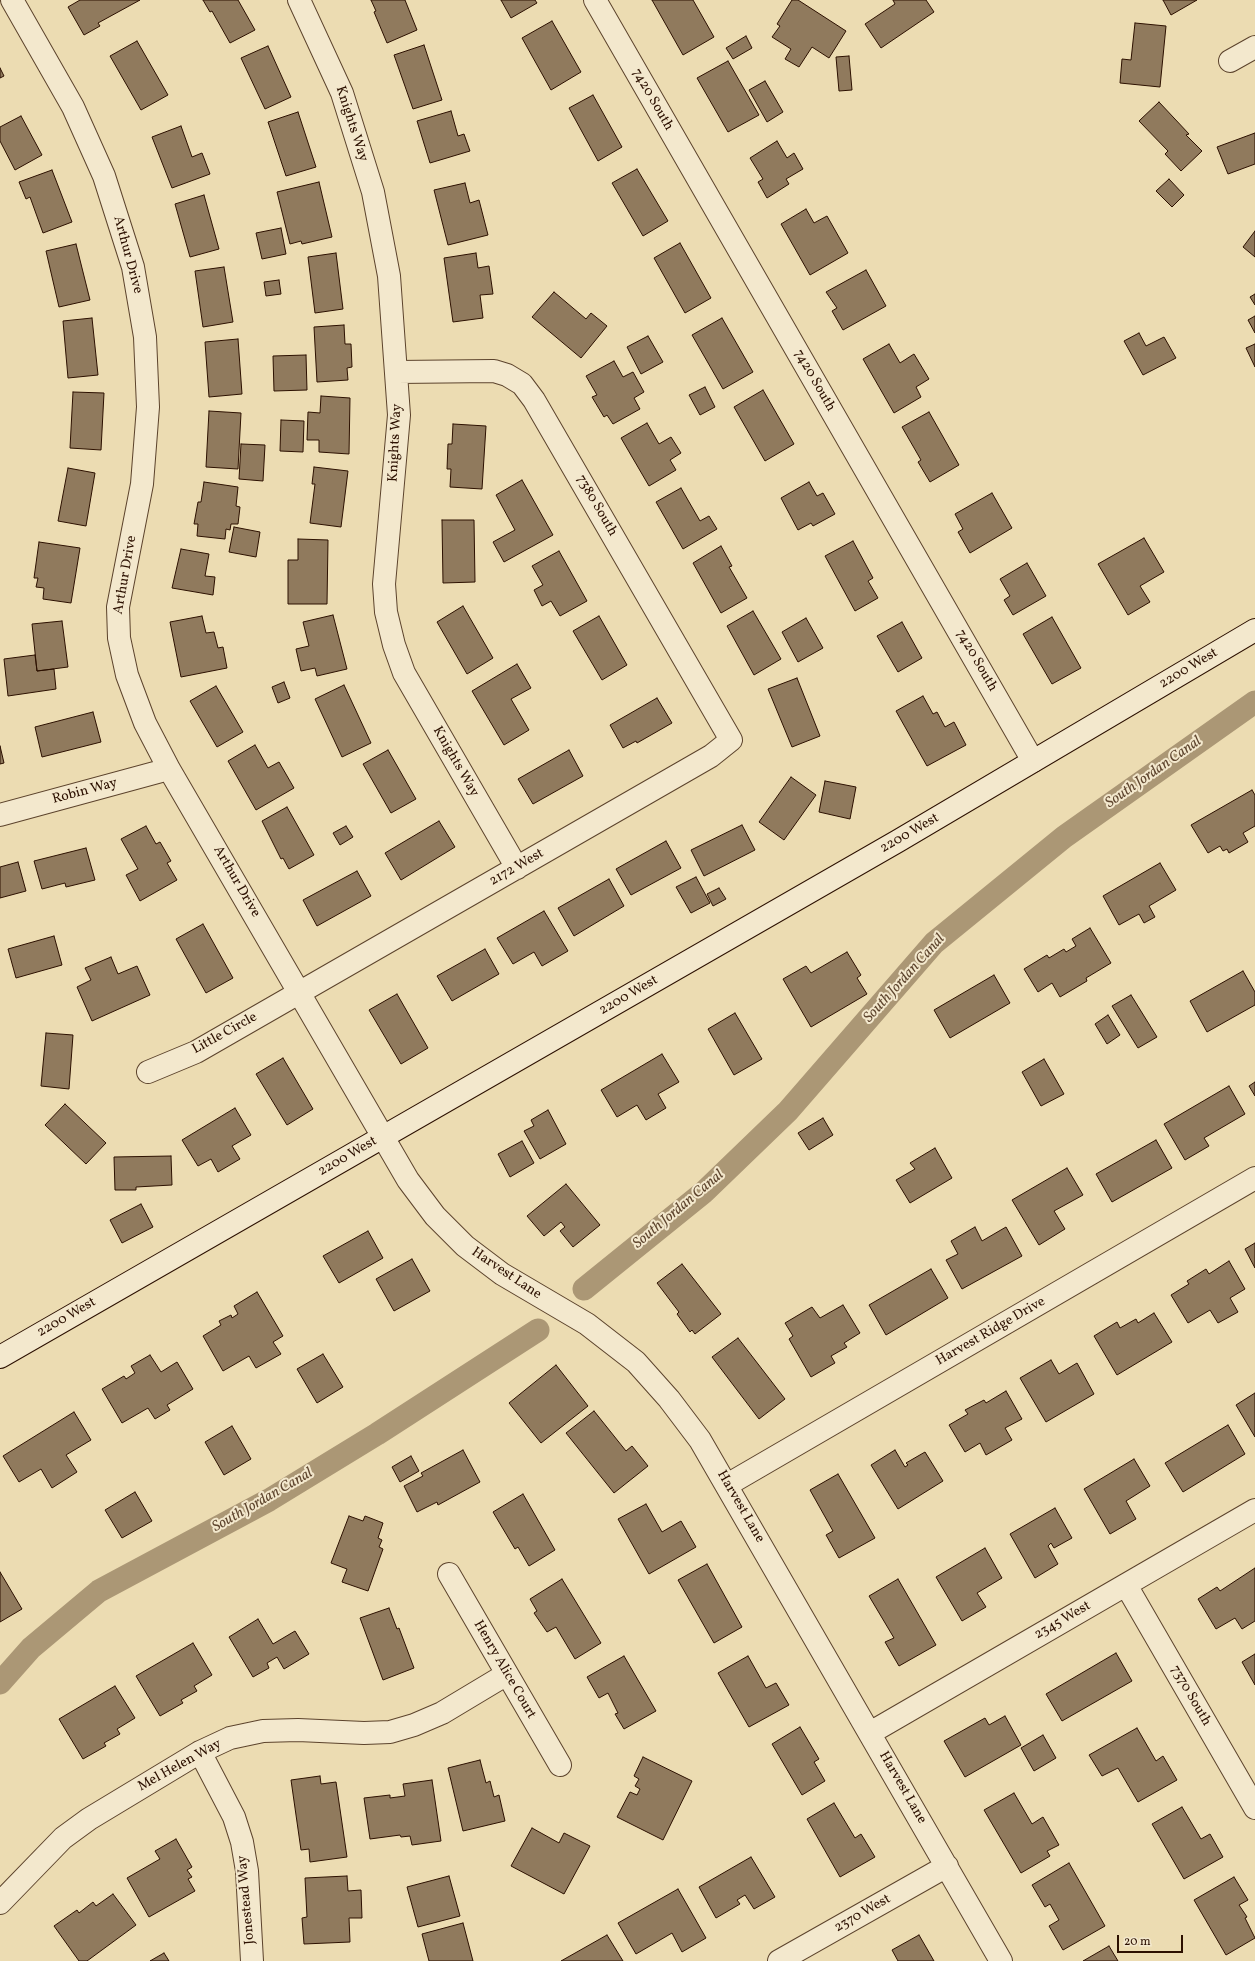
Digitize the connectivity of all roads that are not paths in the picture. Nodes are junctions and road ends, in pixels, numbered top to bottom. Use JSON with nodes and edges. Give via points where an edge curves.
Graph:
{"nodes":[{"id":1,"x":12,"y":0,"type":"edge"},
{"id":2,"x":299,"y":0,"type":"edge"},
{"id":3,"x":595,"y":0,"type":"edge"},
{"id":4,"x":1255,"y":47,"type":"edge"},
{"id":5,"x":1230,"y":61,"type":"dead end"},
{"id":6,"x":397,"y":372,"type":"junction"},
{"id":7,"x":1255,"y":630,"type":"edge"},
{"id":8,"x":731,"y":740,"type":"joint"},
{"id":9,"x":1033,"y":761,"type":"junction"},
{"id":10,"x":170,"y":769,"type":"junction"},
{"id":11,"x":0,"y":815,"type":"edge"},
{"id":12,"x":517,"y":868,"type":"junction"},
{"id":13,"x":300,"y":992,"type":"junction"},
{"id":14,"x":148,"y":1072,"type":"dead end"},
{"id":15,"x":384,"y":1136,"type":"junction"},
{"id":16,"x":1255,"y":1178,"type":"edge"},
{"id":17,"x":0,"y":1357,"type":"edge"},
{"id":18,"x":727,"y":1485,"type":"junction"},
{"id":19,"x":1255,"y":1510,"type":"edge"},
{"id":20,"x":449,"y":1574,"type":"dead end"},
{"id":21,"x":1126,"y":1584,"type":"junction"},
{"id":22,"x":507,"y":1674,"type":"junction"},
{"id":23,"x":870,"y":1733,"type":"junction"},
{"id":24,"x":200,"y":1752,"type":"junction"},
{"id":25,"x":560,"y":1765,"type":"dead end"},
{"id":26,"x":1255,"y":1808,"type":"edge"},
{"id":27,"x":947,"y":1866,"type":"junction"},
{"id":28,"x":0,"y":1903,"type":"edge"},
{"id":29,"x":252,"y":1961,"type":"edge"},
{"id":30,"x":779,"y":1961,"type":"edge"},
{"id":31,"x":1001,"y":1961,"type":"edge"}],
"edges":[{"from":1,"to":10,"type":"street","name":"Arthur Drive","via":[[73,106],[104,176],[133,267],[145,336],[148,408],[142,484],[118,606],[119,638],[127,675],[145,724]]},
{"from":2,"to":6,"type":"street","name":"Knights Way","via":[[342,93],[373,192],[389,276]]},
{"from":3,"to":9,"type":"street","name":"7420 South"},
{"from":4,"to":5,"type":"street"},
{"from":6,"to":8,"type":"street","name":"7380 South","via":[[494,372],[522,384],[534,400]]},
{"from":6,"to":12,"type":"street","name":"Knights Way","via":[[399,415],[384,584],[386,612],[404,673]]},
{"from":7,"to":9,"type":"street","name":"2200 West"},
{"from":8,"to":12,"type":"street","name":"2172 West","via":[[711,756]]},
{"from":9,"to":15,"type":"street","name":"2200 West"},
{"from":10,"to":11,"type":"street","name":"Robin Way"},
{"from":10,"to":13,"type":"street","name":"Arthur Drive"},
{"from":12,"to":13,"type":"street","name":"2172 West"},
{"from":13,"to":14,"type":"street","name":"Little Circle","via":[[196,1052]]},
{"from":13,"to":15,"type":"street","name":"Arthur Drive"},
{"from":15,"to":17,"type":"street","name":"2200 West"},
{"from":15,"to":18,"type":"street","name":"Harvest Lane","via":[[413,1186],[435,1216],[464,1246],[502,1274],[587,1324],[636,1362],[674,1405],[700,1440]]},
{"from":16,"to":18,"type":"street","name":"Harvest Ridge Drive"},
{"from":18,"to":23,"type":"street","name":"Harvest Lane"},
{"from":19,"to":21,"type":"street","name":"2345 West"},
{"from":20,"to":22,"type":"street","name":"Henry Alice Court"},
{"from":21,"to":23,"type":"street","name":"2345 West"},
{"from":21,"to":26,"type":"street","name":"7370 South"},
{"from":22,"to":24,"type":"street","name":"Mel Helen Way","via":[[442,1713],[390,1732],[263,1731],[230,1738]]},
{"from":22,"to":25,"type":"street","name":"Henry Alice Court"},
{"from":23,"to":27,"type":"street","name":"Harvest Lane"},
{"from":24,"to":28,"type":"street","name":"Mel Helen Way","via":[[89,1819],[63,1838]]},
{"from":24,"to":29,"type":"street","name":"Jonestead Way","via":[[234,1817],[242,1842],[247,1871]]},
{"from":27,"to":30,"type":"street","name":"2370 West"},
{"from":27,"to":31,"type":"street","name":"Harvest Lane"}]}
